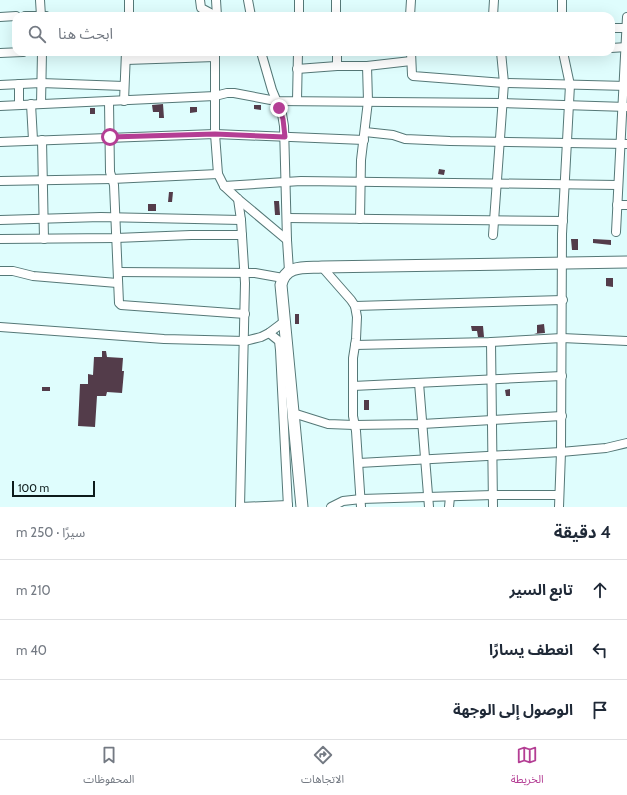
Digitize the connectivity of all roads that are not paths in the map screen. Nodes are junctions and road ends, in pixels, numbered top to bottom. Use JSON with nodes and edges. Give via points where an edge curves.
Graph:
{"nodes":[{"id":1,"x":40,"y":0,"type":"edge"},
{"id":2,"x":129,"y":0,"type":"edge"},
{"id":3,"x":200,"y":0,"type":"edge"},
{"id":4,"x":216,"y":0,"type":"edge"},
{"id":5,"x":248,"y":0,"type":"edge"},
{"id":6,"x":299,"y":0,"type":"edge"},
{"id":7,"x":336,"y":0,"type":"edge"},
{"id":8,"x":411,"y":0,"type":"edge"},
{"id":9,"x":494,"y":0,"type":"edge"},
{"id":10,"x":562,"y":0,"type":"edge"},
{"id":11,"x":41,"y":12,"type":"edge"},
{"id":12,"x":129,"y":12,"type":"edge"},
{"id":13,"x":209,"y":12,"type":"edge"},
{"id":14,"x":217,"y":12,"type":"edge"},
{"id":15,"x":250,"y":12,"type":"edge"},
{"id":16,"x":299,"y":12,"type":"edge"},
{"id":17,"x":336,"y":12,"type":"edge"},
{"id":18,"x":410,"y":12,"type":"edge"},
{"id":19,"x":493,"y":12,"type":"edge"},
{"id":20,"x":562,"y":12,"type":"edge"},
{"id":21,"x":12,"y":16,"type":"edge"},
{"id":22,"x":0,"y":17,"type":"edge"},
{"id":23,"x":627,"y":17,"type":"edge"},
{"id":24,"x":615,"y":28,"type":"edge"},
{"id":25,"x":626,"y":28,"type":"edge"},
{"id":26,"x":626,"y":47,"type":"edge"},
{"id":27,"x":615,"y":48,"type":"edge"},
{"id":28,"x":12,"y":52,"type":"edge"},
{"id":29,"x":0,"y":53,"type":"edge"},
{"id":30,"x":42,"y":56,"type":"edge"},
{"id":31,"x":126,"y":56,"type":"edge"},
{"id":32,"x":215,"y":56,"type":"edge"},
{"id":33,"x":262,"y":56,"type":"edge"},
{"id":34,"x":298,"y":56,"type":"edge"},
{"id":35,"x":337,"y":56,"type":"edge"},
{"id":36,"x":411,"y":56,"type":"edge"},
{"id":37,"x":501,"y":56,"type":"edge"},
{"id":38,"x":564,"y":56,"type":"edge"},
{"id":39,"x":411,"y":61,"type":"junction"},
{"id":40,"x":337,"y":66,"type":"junction"},
{"id":41,"x":367,"y":66,"type":"junction"},
{"id":42,"x":297,"y":69,"type":"junction"},
{"id":43,"x":41,"y":83,"type":"junction"},
{"id":44,"x":504,"y":83,"type":"junction"},
{"id":45,"x":19,"y":84,"type":"junction"},
{"id":46,"x":0,"y":85,"type":"edge"},
{"id":47,"x":570,"y":85,"type":"junction"},
{"id":48,"x":124,"y":86,"type":"junction"},
{"id":49,"x":625,"y":86,"type":"edge"},
{"id":50,"x":215,"y":96,"type":"junction"},
{"id":51,"x":124,"y":100,"type":"junction"},
{"id":52,"x":276,"y":100,"type":"junction"},
{"id":53,"x":297,"y":100,"type":"junction"},
{"id":54,"x":368,"y":101,"type":"junction"},
{"id":55,"x":109,"y":102,"type":"junction"},
{"id":56,"x":502,"y":103,"type":"junction"},
{"id":57,"x":31,"y":104,"type":"junction"},
{"id":58,"x":41,"y":104,"type":"junction"},
{"id":59,"x":19,"y":105,"type":"junction"},
{"id":60,"x":0,"y":106,"type":"edge"},
{"id":61,"x":569,"y":106,"type":"junction"},
{"id":62,"x":625,"y":107,"type":"edge"},
{"id":63,"x":215,"y":134,"type":"junction"},
{"id":64,"x":364,"y":136,"type":"junction"},
{"id":65,"x":110,"y":137,"type":"junction"},
{"id":66,"x":285,"y":137,"type":"junction"},
{"id":67,"x":32,"y":140,"type":"junction"},
{"id":68,"x":42,"y":140,"type":"junction"},
{"id":69,"x":0,"y":142,"type":"edge"},
{"id":70,"x":567,"y":142,"type":"junction"},
{"id":71,"x":499,"y":143,"type":"junction"},
{"id":72,"x":624,"y":144,"type":"edge"},
{"id":73,"x":623,"y":161,"type":"edge"},
{"id":74,"x":218,"y":174,"type":"junction"},
{"id":75,"x":112,"y":180,"type":"junction"},
{"id":76,"x":0,"y":181,"type":"edge"},
{"id":77,"x":44,"y":181,"type":"junction"},
{"id":78,"x":286,"y":182,"type":"junction"},
{"id":79,"x":360,"y":182,"type":"junction"},
{"id":80,"x":496,"y":183,"type":"junction"},
{"id":81,"x":566,"y":184,"type":"junction"},
{"id":82,"x":618,"y":185,"type":"junction"},
{"id":83,"x":224,"y":186,"type":"junction"},
{"id":84,"x":238,"y":199,"type":"junction"},
{"id":85,"x":617,"y":205,"type":"junction"},
{"id":86,"x":627,"y":205,"type":"edge"},
{"id":87,"x":115,"y":218,"type":"junction"},
{"id":88,"x":287,"y":218,"type":"junction"},
{"id":89,"x":360,"y":219,"type":"junction"},
{"id":90,"x":0,"y":220,"type":"edge"},
{"id":91,"x":44,"y":220,"type":"junction"},
{"id":92,"x":241,"y":220,"type":"junction"},
{"id":93,"x":494,"y":220,"type":"junction"},
{"id":94,"x":563,"y":221,"type":"junction"},
{"id":95,"x":616,"y":232,"type":"dead end"},
{"id":96,"x":242,"y":235,"type":"junction"},
{"id":97,"x":492,"y":235,"type":"dead end"},
{"id":98,"x":116,"y":238,"type":"junction"},
{"id":99,"x":0,"y":239,"type":"edge"},
{"id":100,"x":44,"y":239,"type":"junction"},
{"id":101,"x":287,"y":240,"type":"junction"},
{"id":102,"x":627,"y":262,"type":"edge"},
{"id":103,"x":563,"y":263,"type":"junction"},
{"id":104,"x":322,"y":267,"type":"junction"},
{"id":105,"x":0,"y":271,"type":"edge"},
{"id":106,"x":118,"y":272,"type":"junction"},
{"id":107,"x":245,"y":272,"type":"junction"},
{"id":108,"x":286,"y":274,"type":"junction"},
{"id":109,"x":117,"y":283,"type":"junction"},
{"id":110,"x":562,"y":300,"type":"junction"},
{"id":111,"x":355,"y":306,"type":"junction"},
{"id":112,"x":245,"y":314,"type":"junction"},
{"id":113,"x":285,"y":320,"type":"junction"},
{"id":114,"x":0,"y":326,"type":"edge"},
{"id":115,"x":269,"y":333,"type":"junction"},
{"id":116,"x":562,"y":338,"type":"junction"},
{"id":117,"x":244,"y":341,"type":"junction"},
{"id":118,"x":627,"y":341,"type":"edge"},
{"id":119,"x":491,"y":342,"type":"junction"},
{"id":120,"x":355,"y":345,"type":"junction"},
{"id":121,"x":562,"y":376,"type":"junction"},
{"id":122,"x":491,"y":380,"type":"junction"},
{"id":123,"x":419,"y":383,"type":"junction"},
{"id":124,"x":353,"y":386,"type":"junction"},
{"id":125,"x":293,"y":413,"type":"junction"},
{"id":126,"x":562,"y":416,"type":"junction"},
{"id":127,"x":491,"y":420,"type":"junction"},
{"id":128,"x":422,"y":424,"type":"junction"},
{"id":129,"x":354,"y":425,"type":"junction"},
{"id":130,"x":627,"y":443,"type":"edge"},
{"id":131,"x":561,"y":452,"type":"junction"},
{"id":132,"x":492,"y":456,"type":"junction"},
{"id":133,"x":425,"y":459,"type":"junction"},
{"id":134,"x":359,"y":463,"type":"junction"},
{"id":135,"x":493,"y":495,"type":"junction"},
{"id":136,"x":559,"y":495,"type":"junction"},
{"id":137,"x":428,"y":497,"type":"junction"},
{"id":138,"x":450,"y":497,"type":"junction"},
{"id":139,"x":361,"y":503,"type":"edge"},
{"id":140,"x":288,"y":506,"type":"edge"},
{"id":141,"x":240,"y":507,"type":"edge"},
{"id":142,"x":302,"y":507,"type":"edge"},
{"id":143,"x":331,"y":507,"type":"edge"},
{"id":144,"x":429,"y":507,"type":"edge"},
{"id":145,"x":449,"y":507,"type":"edge"},
{"id":146,"x":492,"y":507,"type":"edge"},
{"id":147,"x":559,"y":507,"type":"edge"}],
"edges":[{"from":1,"to":11,"type":"street"},
{"from":2,"to":12,"type":"street"},
{"from":3,"to":13,"type":"street","via":[[201,8]]},
{"from":4,"to":14,"type":"street"},
{"from":5,"to":15,"type":"street"},
{"from":6,"to":16,"type":"street"},
{"from":7,"to":17,"type":"street"},
{"from":8,"to":18,"type":"street"},
{"from":9,"to":19,"type":"street"},
{"from":10,"to":20,"type":"street"},
{"from":21,"to":22,"type":"street"},
{"from":23,"to":25,"type":"street"},
{"from":24,"to":25,"type":"street"},
{"from":25,"to":26,"type":"street"},
{"from":26,"to":27,"type":"street"},
{"from":26,"to":49,"type":"street"},
{"from":28,"to":29,"type":"street"},
{"from":30,"to":43,"type":"street"},
{"from":31,"to":48,"type":"street"},
{"from":32,"to":50,"type":"street"},
{"from":33,"to":52,"type":"street"},
{"from":34,"to":42,"type":"street"},
{"from":35,"to":40,"type":"street"},
{"from":36,"to":39,"type":"street"},
{"from":37,"to":44,"type":"street"},
{"from":38,"to":47,"type":"street"},
{"from":39,"to":41,"type":"street"},
{"from":39,"to":44,"type":"street","via":[[413,76]]},
{"from":40,"to":41,"type":"street"},
{"from":40,"to":42,"type":"street"},
{"from":41,"to":54,"type":"street"},
{"from":42,"to":53,"type":"street"},
{"from":43,"to":45,"type":"street"},
{"from":43,"to":48,"type":"street"},
{"from":43,"to":58,"type":"street"},
{"from":44,"to":47,"type":"street"},
{"from":44,"to":56,"type":"street"},
{"from":45,"to":46,"type":"street"},
{"from":45,"to":59,"type":"street"},
{"from":47,"to":49,"type":"street"},
{"from":47,"to":61,"type":"street"},
{"from":48,"to":51,"type":"street"},
{"from":49,"to":62,"type":"street"},
{"from":50,"to":51,"type":"street"},
{"from":50,"to":52,"type":"street","via":[[239,93]]},
{"from":50,"to":63,"type":"street"},
{"from":51,"to":55,"type":"street"},
{"from":52,"to":53,"type":"street"},
{"from":52,"to":66,"type":"street","via":[[283,119]]},
{"from":53,"to":54,"type":"street"},
{"from":54,"to":56,"type":"street"},
{"from":54,"to":64,"type":"street"},
{"from":55,"to":58,"type":"street"},
{"from":55,"to":65,"type":"street"},
{"from":56,"to":61,"type":"street"},
{"from":56,"to":71,"type":"street"},
{"from":57,"to":58,"type":"street"},
{"from":57,"to":59,"type":"street"},
{"from":57,"to":67,"type":"street"},
{"from":59,"to":60,"type":"street"},
{"from":61,"to":62,"type":"street"},
{"from":61,"to":70,"type":"street"},
{"from":62,"to":72,"type":"street"},
{"from":63,"to":65,"type":"street"},
{"from":63,"to":66,"type":"street"},
{"from":63,"to":74,"type":"street"},
{"from":64,"to":66,"type":"street"},
{"from":64,"to":71,"type":"street"},
{"from":64,"to":79,"type":"street"},
{"from":65,"to":68,"type":"street"},
{"from":65,"to":75,"type":"street"},
{"from":66,"to":78,"type":"street"},
{"from":67,"to":68,"type":"street"},
{"from":67,"to":69,"type":"street"},
{"from":68,"to":77,"type":"street"},
{"from":70,"to":71,"type":"street"},
{"from":70,"to":72,"type":"street"},
{"from":70,"to":81,"type":"street"},
{"from":71,"to":80,"type":"street"},
{"from":72,"to":73,"type":"street"},
{"from":73,"to":82,"type":"street"},
{"from":74,"to":75,"type":"street"},
{"from":74,"to":83,"type":"street"},
{"from":75,"to":77,"type":"street"},
{"from":75,"to":87,"type":"street"},
{"from":76,"to":77,"type":"street"},
{"from":77,"to":91,"type":"street"},
{"from":78,"to":79,"type":"street"},
{"from":78,"to":83,"type":"street"},
{"from":78,"to":88,"type":"street"},
{"from":79,"to":80,"type":"street"},
{"from":79,"to":89,"type":"street"},
{"from":80,"to":81,"type":"street"},
{"from":80,"to":93,"type":"street"},
{"from":81,"to":82,"type":"street"},
{"from":81,"to":94,"type":"street"},
{"from":82,"to":85,"type":"street"},
{"from":83,"to":84,"type":"street"},
{"from":84,"to":92,"type":"street"},
{"from":84,"to":101,"type":"street"},
{"from":85,"to":86,"type":"street"},
{"from":85,"to":95,"type":"street"},
{"from":87,"to":91,"type":"street"},
{"from":87,"to":92,"type":"street"},
{"from":87,"to":98,"type":"street"},
{"from":88,"to":89,"type":"street"},
{"from":88,"to":101,"type":"street"},
{"from":89,"to":93,"type":"street"},
{"from":90,"to":91,"type":"street"},
{"from":91,"to":100,"type":"street"},
{"from":92,"to":96,"type":"street"},
{"from":93,"to":94,"type":"street"},
{"from":93,"to":97,"type":"street"},
{"from":94,"to":103,"type":"street"},
{"from":96,"to":98,"type":"street"},
{"from":96,"to":107,"type":"street"},
{"from":98,"to":100,"type":"street"},
{"from":98,"to":106,"type":"street"},
{"from":99,"to":100,"type":"street"},
{"from":101,"to":108,"type":"street"},
{"from":102,"to":103,"type":"main road"},
{"from":103,"to":104,"type":"main road"},
{"from":103,"to":110,"type":"street"},
{"from":104,"to":108,"type":"main road","via":[[296,268]]},
{"from":104,"to":111,"type":"street"},
{"from":105,"to":109,"type":"street"},
{"from":106,"to":107,"type":"street"},
{"from":106,"to":109,"type":"street"},
{"from":107,"to":108,"type":"street"},
{"from":107,"to":112,"type":"street"},
{"from":108,"to":113,"type":"main road","via":[[281,285]]},
{"from":109,"to":112,"type":"street","via":[[118,302],[121,305]]},
{"from":110,"to":111,"type":"street"},
{"from":110,"to":116,"type":"street"},
{"from":111,"to":120,"type":"street"},
{"from":112,"to":117,"type":"street"},
{"from":113,"to":115,"type":"street"},
{"from":113,"to":125,"type":"main road"},
{"from":114,"to":117,"type":"street","via":[[164,339]]},
{"from":115,"to":117,"type":"street"},
{"from":115,"to":140,"type":"street","via":[[279,341],[280,350]]},
{"from":116,"to":118,"type":"street"},
{"from":116,"to":119,"type":"street"},
{"from":116,"to":121,"type":"street"},
{"from":117,"to":141,"type":"street"},
{"from":119,"to":120,"type":"street"},
{"from":119,"to":122,"type":"street"},
{"from":120,"to":124,"type":"street"},
{"from":121,"to":122,"type":"street"},
{"from":121,"to":126,"type":"street"},
{"from":122,"to":123,"type":"street"},
{"from":122,"to":127,"type":"street"},
{"from":123,"to":124,"type":"street"},
{"from":123,"to":128,"type":"street"},
{"from":124,"to":129,"type":"street"},
{"from":125,"to":129,"type":"street","via":[[328,424]]},
{"from":125,"to":142,"type":"main road"},
{"from":126,"to":127,"type":"street"},
{"from":126,"to":131,"type":"street"},
{"from":127,"to":128,"type":"street"},
{"from":127,"to":132,"type":"street"},
{"from":128,"to":129,"type":"street"},
{"from":128,"to":133,"type":"street"},
{"from":129,"to":134,"type":"street"},
{"from":130,"to":131,"type":"street","via":[[606,448]]},
{"from":131,"to":132,"type":"street"},
{"from":131,"to":136,"type":"street"},
{"from":132,"to":133,"type":"street"},
{"from":132,"to":135,"type":"street"},
{"from":133,"to":134,"type":"street"},
{"from":133,"to":137,"type":"street"},
{"from":134,"to":139,"type":"street"},
{"from":135,"to":136,"type":"street"},
{"from":135,"to":138,"type":"street"},
{"from":135,"to":146,"type":"street"},
{"from":136,"to":147,"type":"street"},
{"from":137,"to":138,"type":"street"},
{"from":137,"to":139,"type":"street"},
{"from":137,"to":144,"type":"street"},
{"from":138,"to":145,"type":"street"},
{"from":139,"to":143,"type":"street","via":[[343,501]]},
{"from":140,"to":141,"type":"street"}]}
